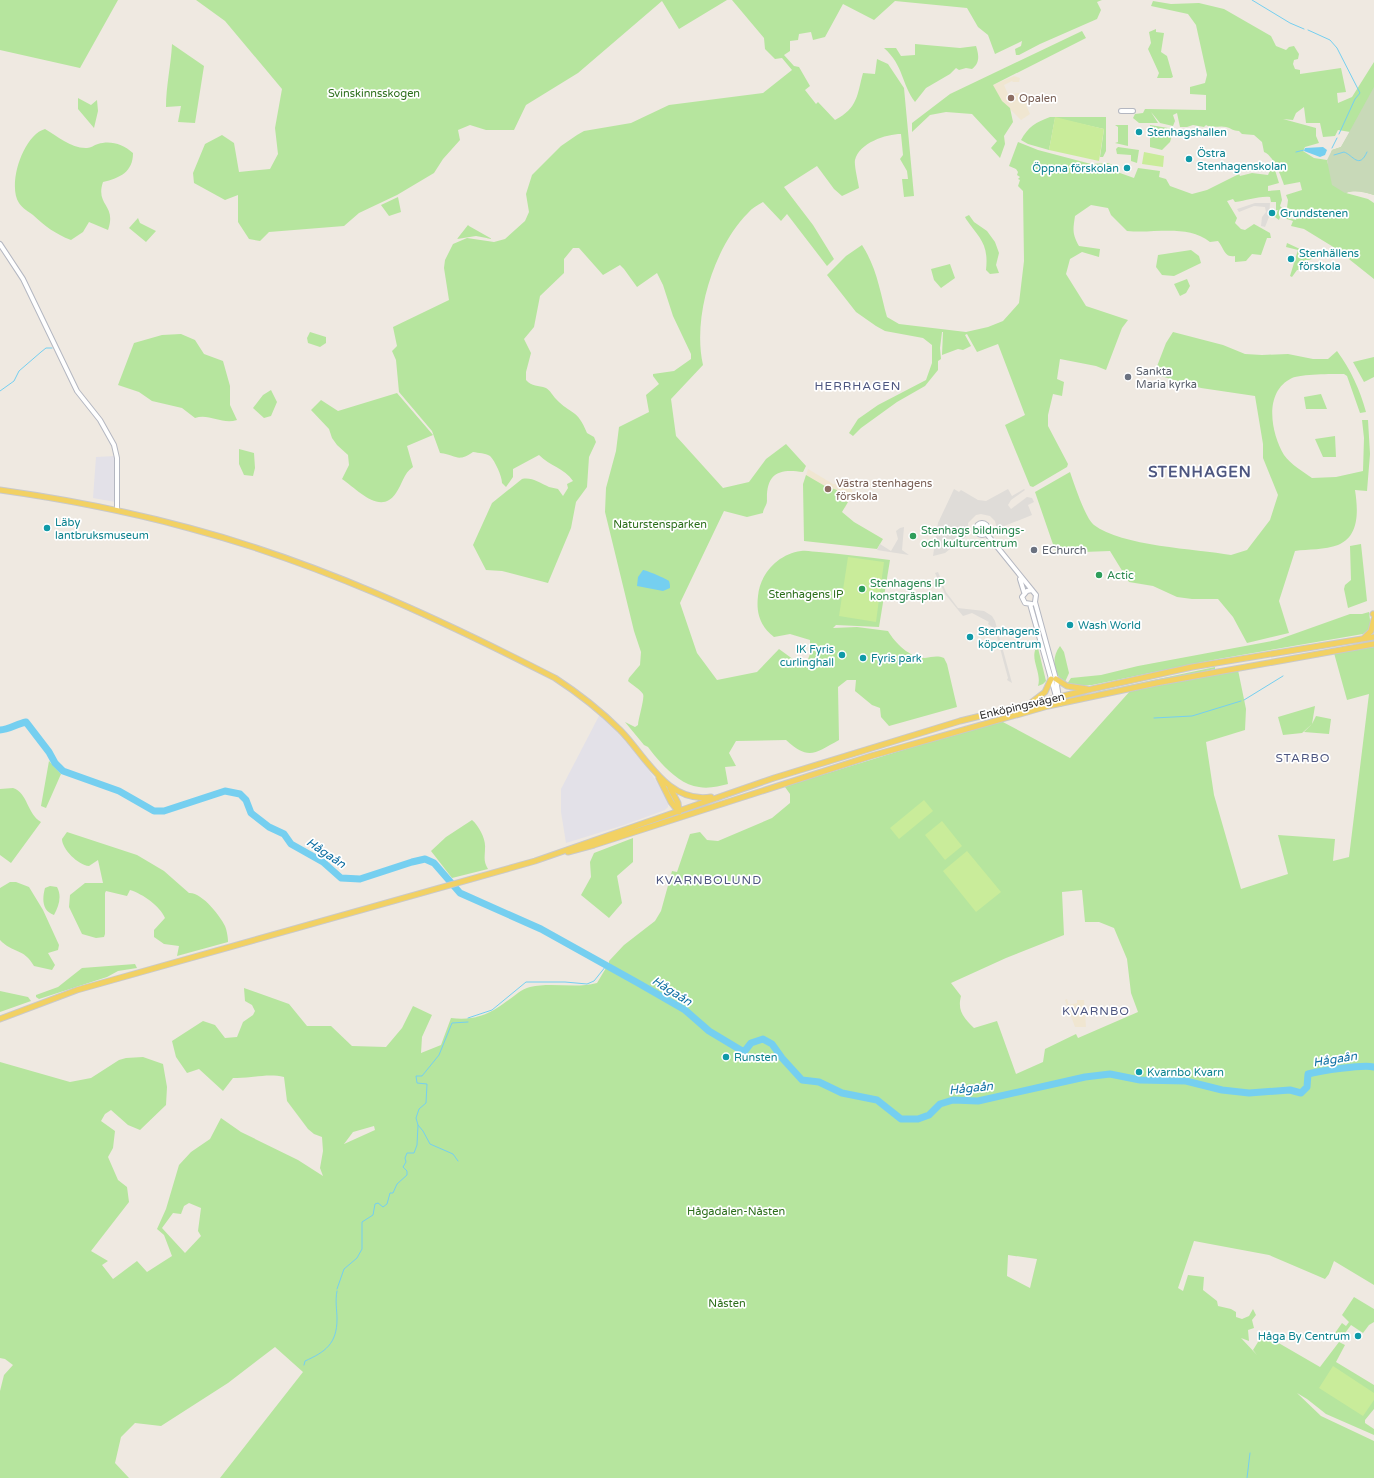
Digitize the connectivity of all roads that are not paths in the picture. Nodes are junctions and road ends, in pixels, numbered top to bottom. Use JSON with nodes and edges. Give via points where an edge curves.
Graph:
{"nodes":[{"id":1,"x":1120,"y":111,"type":"dead end"},
{"id":2,"x":1133,"y":111,"type":"dead end"},
{"id":3,"x":0,"y":244,"type":"edge"},
{"id":4,"x":0,"y":490,"type":"edge"},
{"id":5,"x":117,"y":510,"type":"junction"},
{"id":6,"x":986,"y":533,"type":"dead end"},
{"id":7,"x":1019,"y":575,"type":"junction"},
{"id":8,"x":1032,"y":590,"type":"junction"},
{"id":9,"x":1024,"y":592,"type":"junction"},
{"id":10,"x":1035,"y":602,"type":"junction"},
{"id":11,"x":1030,"y":604,"type":"junction"},
{"id":12,"x":1374,"y":616,"type":"edge"},
{"id":13,"x":1374,"y":637,"type":"edge"},
{"id":14,"x":1362,"y":639,"type":"junction"},
{"id":15,"x":1374,"y":644,"type":"edge"},
{"id":16,"x":1054,"y":679,"type":"junction"},
{"id":17,"x":1092,"y":689,"type":"junction"},
{"id":18,"x":1058,"y":698,"type":"junction"},
{"id":19,"x":1027,"y":704,"type":"junction"},
{"id":20,"x":1060,"y":704,"type":"junction"},
{"id":21,"x":657,"y":774,"type":"junction"},
{"id":22,"x":668,"y":785,"type":"junction"},
{"id":23,"x":727,"y":794,"type":"junction"},
{"id":24,"x":671,"y":802,"type":"junction"},
{"id":25,"x":678,"y":811,"type":"junction"},
{"id":26,"x":666,"y":814,"type":"junction"},
{"id":27,"x":681,"y":817,"type":"junction"},
{"id":28,"x":560,"y":853,"type":"junction"},
{"id":29,"x":0,"y":1019,"type":"edge"}],
"edges":[{"from":1,"to":2,"type":"street"},
{"from":3,"to":5,"type":"street","via":[[23,278],[77,391],[100,420],[114,445],[117,458]]},
{"from":4,"to":5,"type":"main road"},
{"from":5,"to":21,"type":"main road","via":[[235,542],[348,581],[525,663],[580,694],[620,730]]},
{"from":6,"to":7,"type":"street"},
{"from":7,"to":8,"type":"street"},
{"from":7,"to":9,"type":"street"},
{"from":8,"to":9,"type":"street"},
{"from":8,"to":10,"type":"street","via":[[1036,595]]},
{"from":9,"to":11,"type":"street","via":[[1023,602]]},
{"from":10,"to":11,"type":"street"},
{"from":10,"to":16,"type":"street"},
{"from":11,"to":16,"type":"street"},
{"from":12,"to":14,"type":"main road","via":[[1371,631]]},
{"from":13,"to":14,"type":"main road","name":"Enköpingsvägen"},
{"from":14,"to":17,"type":"main road","name":"Enköpingsvägen","via":[[1200,666]]},
{"from":15,"to":20,"type":"main road","name":"Enköpingsvägen","via":[[1185,677]]},
{"from":16,"to":17,"type":"main road","via":[[1066,686]]},
{"from":16,"to":18,"type":"street"},
{"from":16,"to":19,"type":"main road","via":[[1045,692]]},
{"from":17,"to":18,"type":"main road","name":"Enköpingsvägen"},
{"from":18,"to":19,"type":"main road","name":"Enköpingsvägen"},
{"from":18,"to":20,"type":"street"},
{"from":19,"to":23,"type":"main road","name":"Enköpingsvägen","via":[[960,721]]},
{"from":20,"to":27,"type":"main road","name":"Enköpingsvägen","via":[[871,756]]},
{"from":21,"to":22,"type":"main road"},
{"from":21,"to":24,"type":"main road"},
{"from":22,"to":23,"type":"main road","via":[[682,795],[693,798]]},
{"from":22,"to":25,"type":"main road","via":[[678,803]]},
{"from":23,"to":25,"type":"main road","name":"Enköpingsvägen"},
{"from":24,"to":25,"type":"main road"},
{"from":24,"to":26,"type":"main road"},
{"from":25,"to":26,"type":"main road","name":"Enköpingsvägen"},
{"from":25,"to":27,"type":"main road"},
{"from":26,"to":28,"type":"main road","name":"Enköpingsvägen"},
{"from":27,"to":28,"type":"main road","name":"Enköpingsvägen","via":[[594,845]]},
{"from":28,"to":29,"type":"main road","via":[[77,990]]}]}
